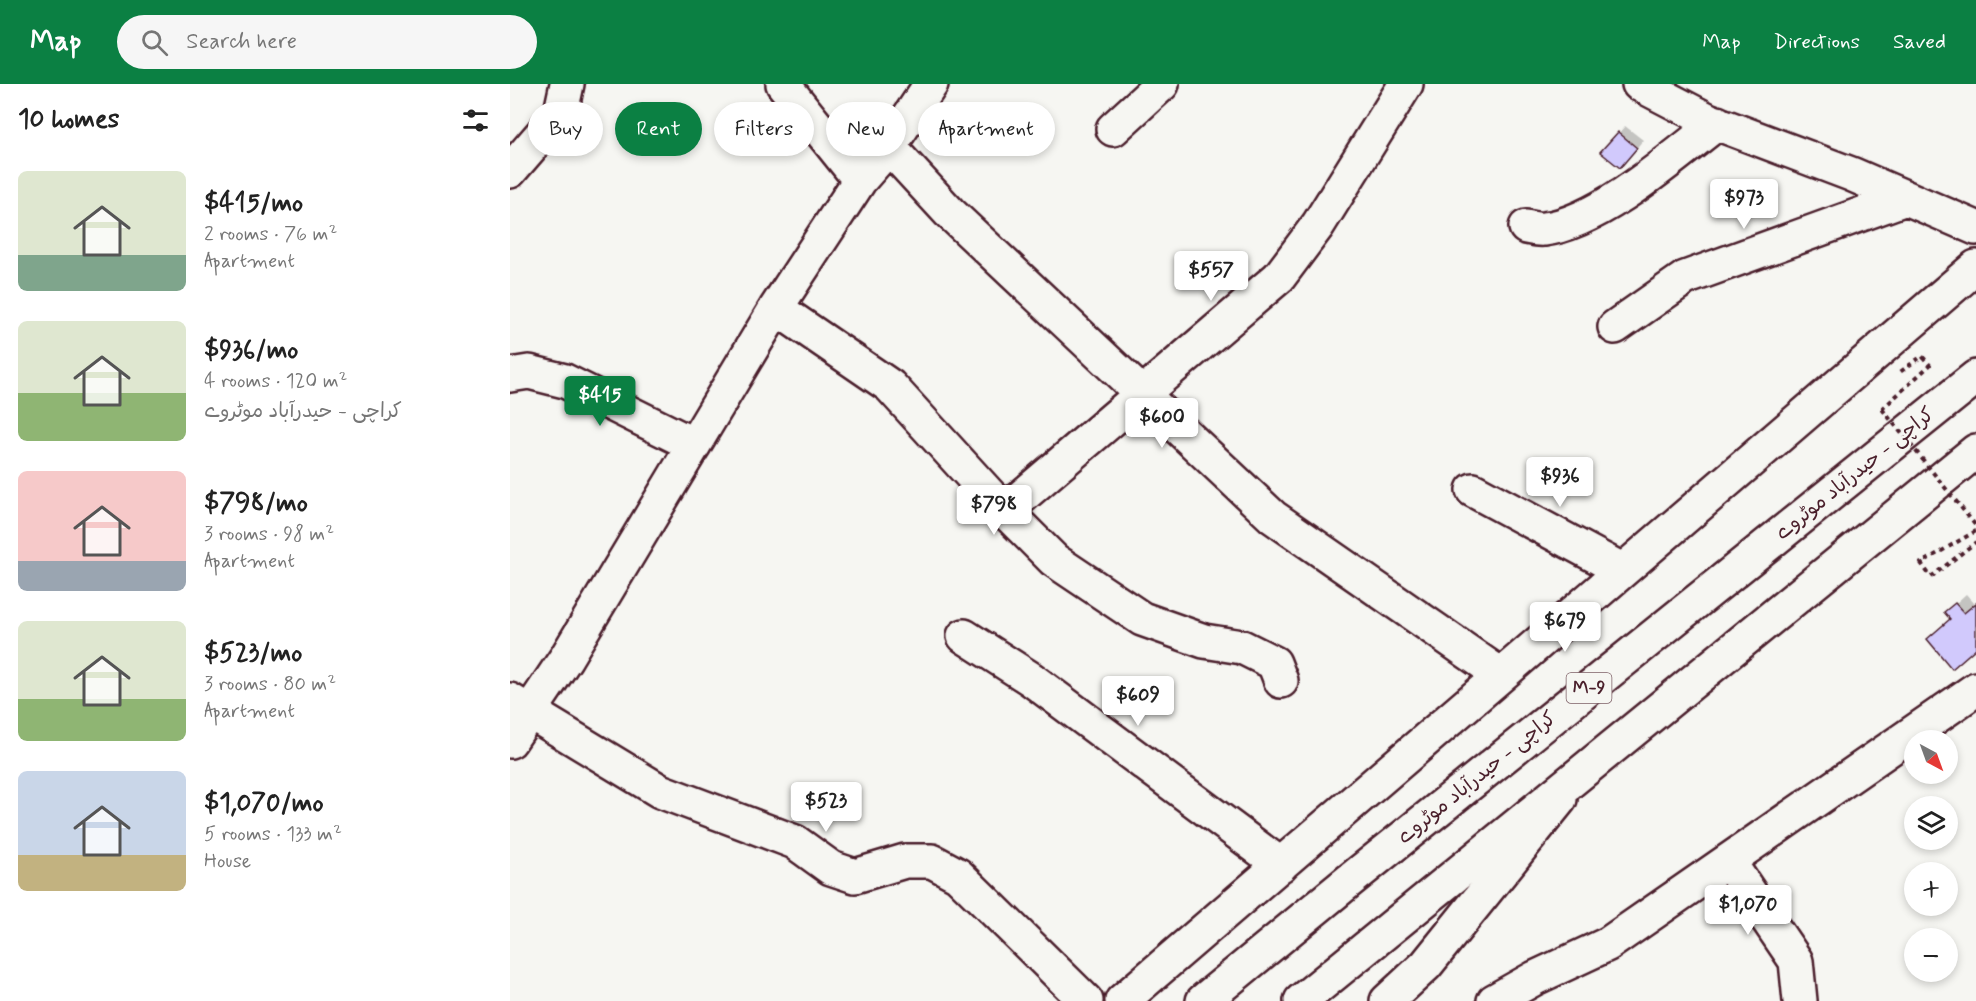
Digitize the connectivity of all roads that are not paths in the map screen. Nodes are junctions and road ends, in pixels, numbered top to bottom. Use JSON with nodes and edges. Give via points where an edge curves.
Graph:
{"nodes":[{"id":1,"x":567,"y":84,"type":"edge"},
{"id":2,"x":783,"y":84,"type":"edge"},
{"id":3,"x":931,"y":84,"type":"edge"},
{"id":4,"x":1162,"y":84,"type":"edge"},
{"id":5,"x":1406,"y":84,"type":"edge"},
{"id":6,"x":1639,"y":84,"type":"edge"},
{"id":7,"x":906,"y":122,"type":"edge"},
{"id":8,"x":1717,"y":123,"type":"junction"},
{"id":9,"x":1113,"y":129,"type":"dead end"},
{"id":10,"x":881,"y":156,"type":"edge"},
{"id":11,"x":897,"y":156,"type":"edge"},
{"id":12,"x":510,"y":171,"type":"edge"},
{"id":13,"x":860,"y":180,"type":"junction"},
{"id":14,"x":1906,"y":198,"type":"junction"},
{"id":15,"x":1526,"y":227,"type":"dead end"},
{"id":16,"x":1976,"y":228,"type":"edge"},
{"id":17,"x":1976,"y":267,"type":"edge"},
{"id":18,"x":776,"y":308,"type":"junction"},
{"id":19,"x":1615,"y":327,"type":"dead end"},
{"id":20,"x":510,"y":375,"type":"edge"},
{"id":21,"x":1976,"y":377,"type":"edge"},
{"id":22,"x":1142,"y":396,"type":"junction"},
{"id":23,"x":694,"y":445,"type":"junction"},
{"id":24,"x":1976,"y":452,"type":"edge"},
{"id":25,"x":1473,"y":490,"type":"dead end"},
{"id":26,"x":1005,"y":511,"type":"junction"},
{"id":27,"x":1622,"y":570,"type":"junction"},
{"id":28,"x":964,"y":636,"type":"dead end"},
{"id":29,"x":1501,"y":675,"type":"junction"},
{"id":30,"x":1281,"y":681,"type":"dead end"},
{"id":31,"x":1976,"y":689,"type":"edge"},
{"id":32,"x":520,"y":706,"type":"edge"},
{"id":33,"x":510,"y":741,"type":"edge"},
{"id":34,"x":1582,"y":771,"type":"junction"},
{"id":35,"x":1728,"y":861,"type":"junction"},
{"id":36,"x":1281,"y":865,"type":"junction"},
{"id":37,"x":1086,"y":1001,"type":"edge"},
{"id":38,"x":1122,"y":1001,"type":"edge"},
{"id":39,"x":1203,"y":1001,"type":"edge"},
{"id":40,"x":1301,"y":1001,"type":"edge"},
{"id":41,"x":1387,"y":1001,"type":"edge"},
{"id":42,"x":1494,"y":1001,"type":"edge"},
{"id":43,"x":1800,"y":1001,"type":"edge"}],
"edges":[{"from":1,"to":12,"type":"main road","via":[[561,112]]},
{"from":2,"to":13,"type":"main road"},
{"from":3,"to":7,"type":"main road"},
{"from":4,"to":9,"type":"main road"},
{"from":5,"to":22,"type":"main road","via":[[1318,225],[1279,277]]},
{"from":6,"to":8,"type":"main road"},
{"from":8,"to":14,"type":"main road"},
{"from":8,"to":15,"type":"main road","via":[[1598,209],[1572,222],[1543,229]]},
{"from":10,"to":13,"type":"main road"},
{"from":11,"to":22,"type":"main road","via":[[949,212]]},
{"from":13,"to":18,"type":"main road"},
{"from":14,"to":16,"type":"main road"},
{"from":14,"to":19,"type":"main road","via":[[1685,278]]},
{"from":17,"to":27,"type":"main road"},
{"from":18,"to":23,"type":"main road"},
{"from":18,"to":26,"type":"main road","via":[[890,386]]},
{"from":20,"to":23,"type":"main road","via":[[529,372],[565,381]]},
{"from":21,"to":39,"type":"main road","name":"کراچی - حیدرآباد موٹروے","number":"M-9"},
{"from":22,"to":26,"type":"main road"},
{"from":22,"to":29,"type":"main road","via":[[1273,518]]},
{"from":23,"to":32,"type":"main road","via":[[566,658]]},
{"from":24,"to":34,"type":"main road"},
{"from":25,"to":27,"type":"main road"},
{"from":26,"to":30,"type":"main road","via":[[1054,560],[1142,619],[1204,641],[1242,647],[1274,663]]},
{"from":27,"to":29,"type":"main road"},
{"from":28,"to":36,"type":"main road","via":[[1031,679]]},
{"from":29,"to":36,"type":"main road"},
{"from":31,"to":35,"type":"main road"},
{"from":32,"to":33,"type":"main road"},
{"from":32,"to":37,"type":"main road","via":[[660,791],[795,842],[831,868],[855,876],[905,861],[933,861],[958,875]]},
{"from":34,"to":40,"type":"main road"},
{"from":34,"to":41,"type":"main road","via":[[1426,965]]},
{"from":35,"to":42,"type":"main road","via":[[1608,944]]},
{"from":35,"to":43,"type":"main road","via":[[1796,961]]},
{"from":36,"to":38,"type":"main road"}]}
